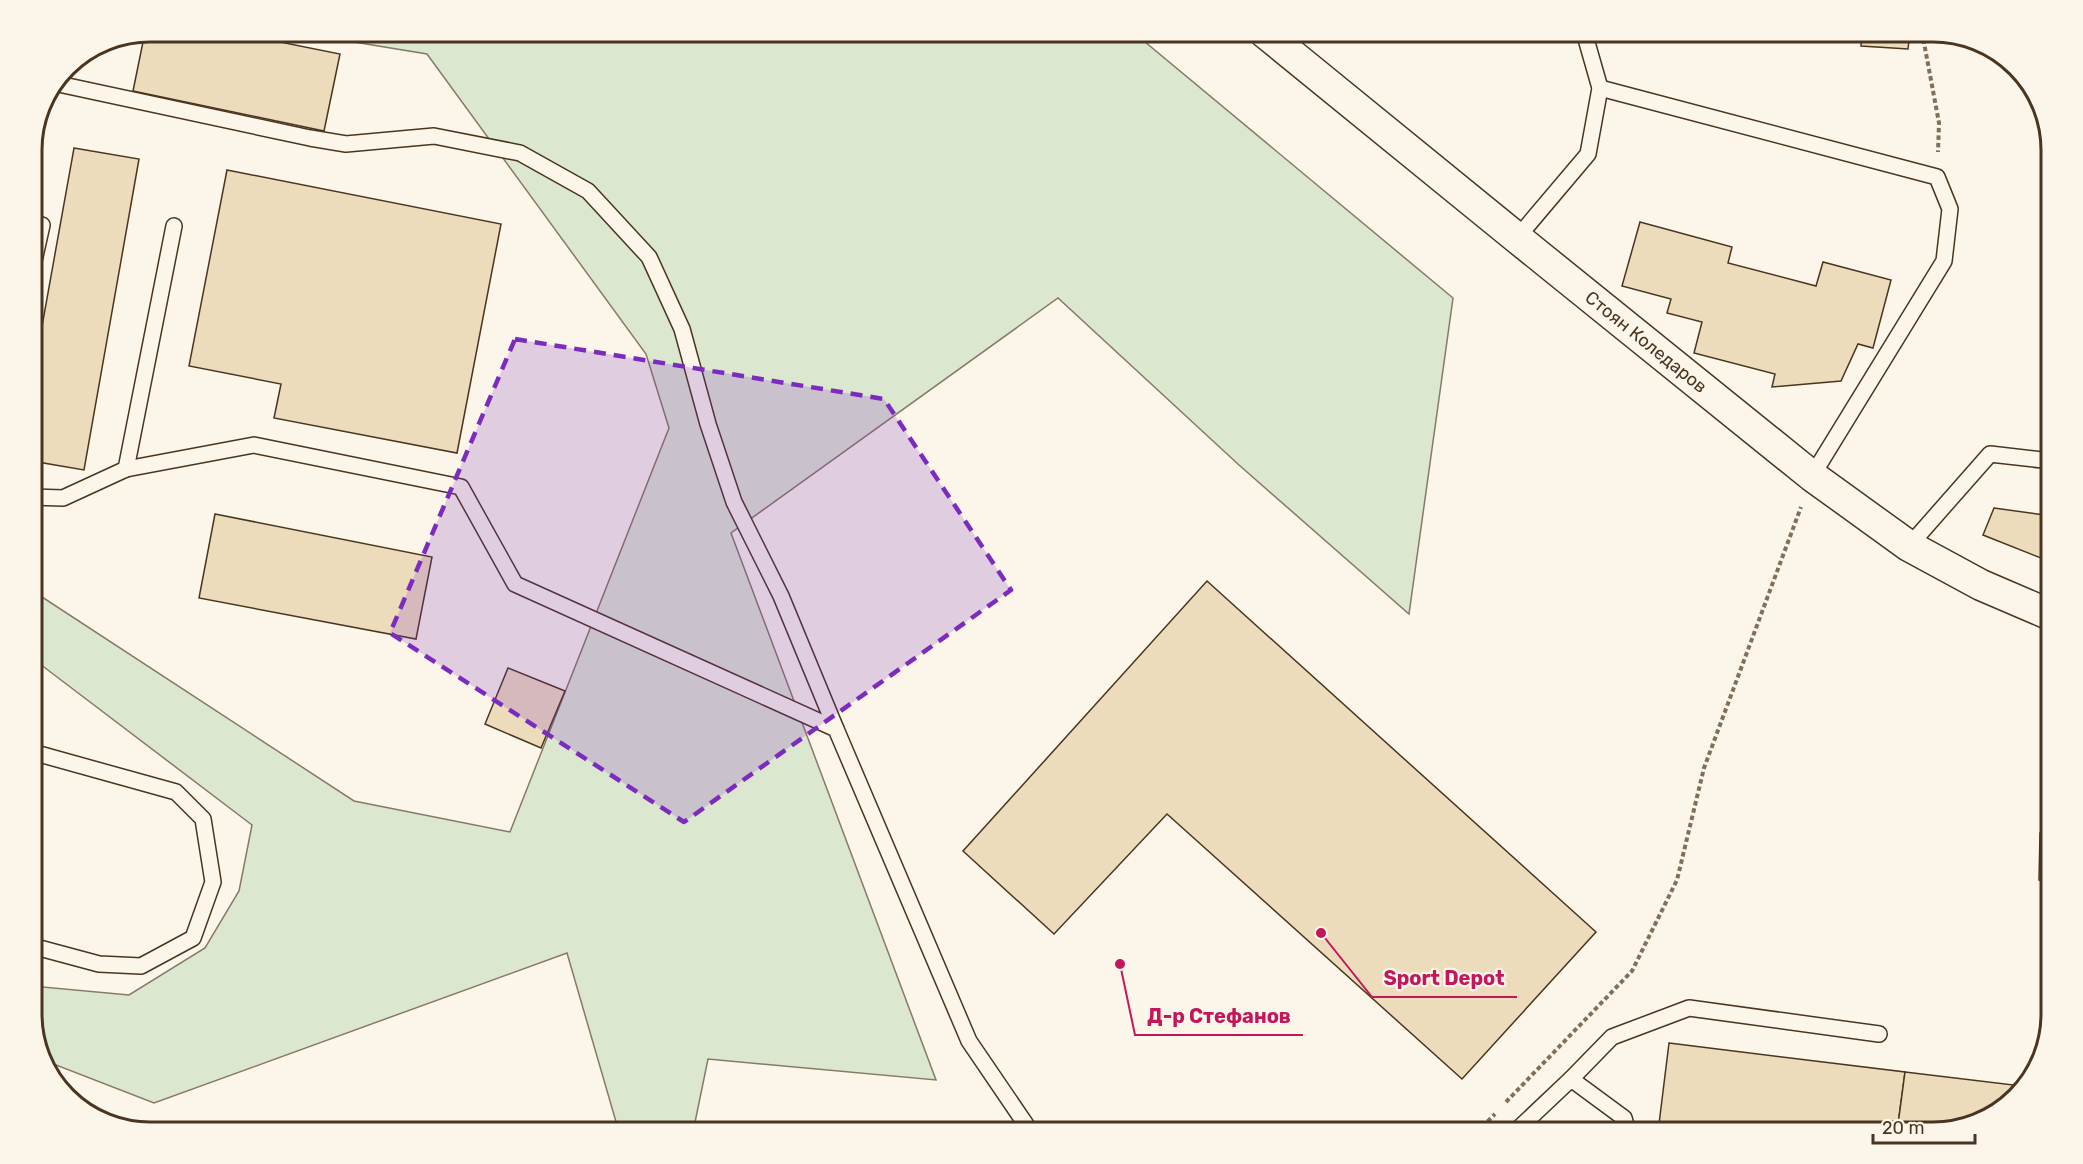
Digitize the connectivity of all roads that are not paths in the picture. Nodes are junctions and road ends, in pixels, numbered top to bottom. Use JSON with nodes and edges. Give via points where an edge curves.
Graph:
{"nodes":[{"id":1,"x":1276,"y":42,"type":"edge"},
{"id":2,"x":1587,"y":42,"type":"edge"},
{"id":3,"x":63,"y":85,"type":"edge"},
{"id":4,"x":1600,"y":88,"type":"junction"},
{"id":5,"x":174,"y":226,"type":"dead end"},
{"id":6,"x":1517,"y":238,"type":"junction"},
{"id":7,"x":2041,"y":460,"type":"edge"},
{"id":8,"x":126,"y":469,"type":"junction"},
{"id":9,"x":1812,"y":476,"type":"junction"},
{"id":10,"x":42,"y":497,"type":"edge"},
{"id":11,"x":1909,"y":546,"type":"junction"},
{"id":12,"x":2041,"y":611,"type":"edge"},
{"id":13,"x":836,"y":729,"type":"junction"},
{"id":14,"x":42,"y":755,"type":"edge"},
{"id":15,"x":42,"y":949,"type":"edge"},
{"id":16,"x":1879,"y":1034,"type":"dead end"},
{"id":17,"x":1571,"y":1078,"type":"junction"},
{"id":18,"x":1024,"y":1122,"type":"edge"},
{"id":19,"x":1525,"y":1122,"type":"edge"},
{"id":20,"x":1625,"y":1122,"type":"edge"}],
"edges":[{"from":1,"to":6,"type":"street","name":"Стоян Коледаров"},
{"from":2,"to":4,"type":"lane"},
{"from":3,"to":13,"type":"lane","via":[[346,144],[434,136],[520,153],[588,191],[649,257],[682,329],[734,502],[781,596]]},
{"from":4,"to":6,"type":"lane","via":[[1588,154]]},
{"from":4,"to":9,"type":"lane","via":[[1937,177],[1950,209],[1944,261]]},
{"from":5,"to":8,"type":"lane"},
{"from":6,"to":9,"type":"street","name":"Стоян Коледаров"},
{"from":7,"to":11,"type":"lane","via":[[1990,454]]},
{"from":8,"to":10,"type":"lane","via":[[63,498]]},
{"from":8,"to":13,"type":"lane","via":[[254,445],[461,487],[515,584]]},
{"from":9,"to":11,"type":"street","name":"Стоян Коледаров"},
{"from":11,"to":12,"type":"street","name":"Стоян Коледаров","via":[[1981,585]]},
{"from":13,"to":18,"type":"lane","via":[[969,1041]]},
{"from":14,"to":15,"type":"lane","via":[[176,792],[203,819],[213,882],[194,938],[141,966],[99,964]]},
{"from":16,"to":17,"type":"lane","via":[[1689,1008],[1612,1037]]},
{"from":17,"to":19,"type":"lane"},
{"from":17,"to":20,"type":"lane"}]}
